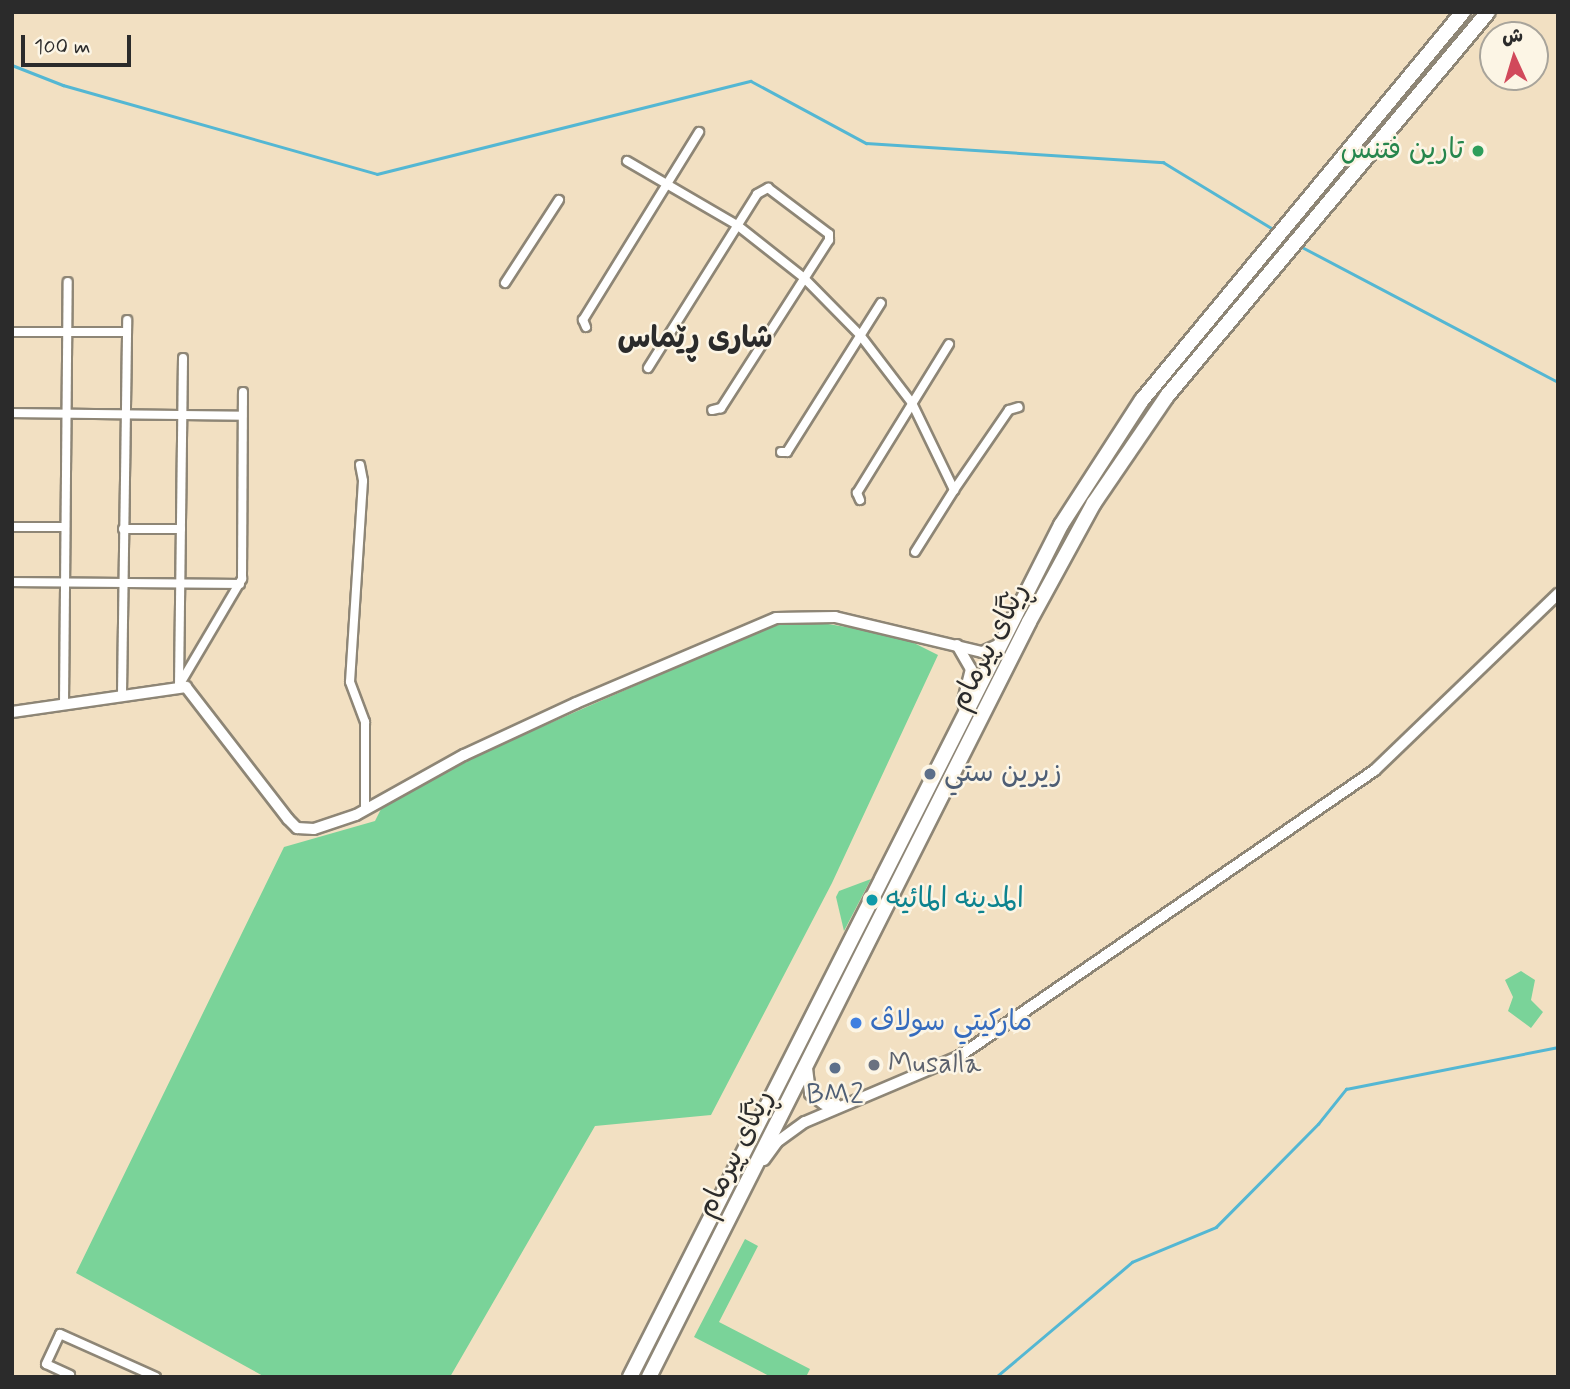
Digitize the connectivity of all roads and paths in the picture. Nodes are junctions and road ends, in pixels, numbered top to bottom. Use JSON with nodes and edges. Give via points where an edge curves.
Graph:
{"nodes":[{"id":1,"x":1463,"y":12,"type":"edge"},
{"id":2,"x":1488,"y":12,"type":"edge"},
{"id":3,"x":699,"y":132,"type":"dead end"},
{"id":4,"x":627,"y":161,"type":"dead end"},
{"id":5,"x":665,"y":183,"type":"junction"},
{"id":6,"x":559,"y":200,"type":"dead end"},
{"id":7,"x":737,"y":225,"type":"junction"},
{"id":8,"x":804,"y":278,"type":"junction"},
{"id":9,"x":68,"y":282,"type":"dead end"},
{"id":10,"x":505,"y":283,"type":"dead end"},
{"id":11,"x":881,"y":303,"type":"dead end"},
{"id":12,"x":127,"y":320,"type":"dead end"},
{"id":13,"x":586,"y":327,"type":"dead end"},
{"id":14,"x":12,"y":332,"type":"edge"},
{"id":15,"x":68,"y":332,"type":"junction"},
{"id":16,"x":126,"y":332,"type":"junction"},
{"id":17,"x":860,"y":335,"type":"junction"},
{"id":18,"x":949,"y":344,"type":"dead end"},
{"id":19,"x":183,"y":358,"type":"dead end"},
{"id":20,"x":648,"y":368,"type":"dead end"},
{"id":21,"x":243,"y":392,"type":"dead end"},
{"id":22,"x":912,"y":403,"type":"junction"},
{"id":23,"x":1019,"y":407,"type":"dead end"},
{"id":24,"x":712,"y":410,"type":"dead end"},
{"id":25,"x":12,"y":413,"type":"edge"},
{"id":26,"x":67,"y":415,"type":"junction"},
{"id":27,"x":125,"y":415,"type":"junction"},
{"id":28,"x":182,"y":415,"type":"junction"},
{"id":29,"x":242,"y":416,"type":"junction"},
{"id":30,"x":781,"y":452,"type":"dead end"},
{"id":31,"x":360,"y":466,"type":"dead end"},
{"id":32,"x":954,"y":489,"type":"junction"},
{"id":33,"x":860,"y":500,"type":"dead end"},
{"id":34,"x":12,"y":527,"type":"edge"},
{"id":35,"x":64,"y":527,"type":"junction"},
{"id":36,"x":123,"y":529,"type":"junction"},
{"id":37,"x":181,"y":529,"type":"junction"},
{"id":38,"x":915,"y":552,"type":"dead end"},
{"id":39,"x":12,"y":582,"type":"edge"},
{"id":40,"x":63,"y":582,"type":"junction"},
{"id":41,"x":123,"y":584,"type":"junction"},
{"id":42,"x":182,"y":584,"type":"junction"},
{"id":43,"x":240,"y":584,"type":"junction"},
{"id":44,"x":1558,"y":594,"type":"edge"},
{"id":45,"x":1000,"y":644,"type":"junction"},
{"id":46,"x":957,"y":645,"type":"junction"},
{"id":47,"x":179,"y":685,"type":"junction"},
{"id":48,"x":122,"y":694,"type":"junction"},
{"id":49,"x":64,"y":703,"type":"junction"},
{"id":50,"x":12,"y":712,"type":"edge"},
{"id":51,"x":965,"y":712,"type":"junction"},
{"id":52,"x":365,"y":810,"type":"junction"},
{"id":53,"x":855,"y":925,"type":"junction"},
{"id":54,"x":875,"y":928,"type":"junction"},
{"id":55,"x":808,"y":1062,"type":"junction"},
{"id":56,"x":845,"y":1101,"type":"junction"},
{"id":57,"x":758,"y":1167,"type":"junction"},
{"id":58,"x":676,"y":1289,"type":"junction"},
{"id":59,"x":692,"y":1297,"type":"junction"},
{"id":60,"x":70,"y":1375,"type":"dead end"},
{"id":61,"x":156,"y":1377,"type":"edge"},
{"id":62,"x":630,"y":1377,"type":"edge"},
{"id":63,"x":649,"y":1377,"type":"edge"}],
"edges":[{"from":1,"to":45,"type":"highway","name":"ڕێگای پیرمام","via":[[1142,400],[1060,525]]},
{"from":2,"to":54,"type":"highway","name":"ڕێگای پیرمام","via":[[1140,432],[1076,533]]},
{"from":3,"to":5,"type":"street"},
{"from":4,"to":5,"type":"street"},
{"from":5,"to":7,"type":"street"},
{"from":5,"to":13,"type":"street","via":[[583,320]]},
{"from":6,"to":10,"type":"street"},
{"from":7,"to":8,"type":"street"},
{"from":7,"to":8,"type":"street","via":[[760,189],[768,188],[829,234]]},
{"from":7,"to":20,"type":"street"},
{"from":8,"to":17,"type":"street"},
{"from":8,"to":24,"type":"street","via":[[721,408]]},
{"from":9,"to":15,"type":"street"},
{"from":11,"to":17,"type":"street"},
{"from":12,"to":16,"type":"street"},
{"from":14,"to":15,"type":"street"},
{"from":15,"to":16,"type":"street"},
{"from":15,"to":26,"type":"street"},
{"from":16,"to":27,"type":"street"},
{"from":17,"to":22,"type":"street"},
{"from":17,"to":30,"type":"street","via":[[787,452]]},
{"from":18,"to":22,"type":"street"},
{"from":19,"to":28,"type":"street"},
{"from":21,"to":29,"type":"street"},
{"from":22,"to":32,"type":"street"},
{"from":22,"to":33,"type":"street","via":[[857,493]]},
{"from":23,"to":32,"type":"street","via":[[1009,410]]},
{"from":25,"to":26,"type":"street"},
{"from":26,"to":27,"type":"street"},
{"from":26,"to":35,"type":"street"},
{"from":27,"to":28,"type":"street"},
{"from":27,"to":36,"type":"street"},
{"from":28,"to":29,"type":"street"},
{"from":28,"to":37,"type":"street"},
{"from":29,"to":43,"type":"street"},
{"from":31,"to":52,"type":"street","via":[[363,492],[350,668],[352,691],[365,722]]},
{"from":32,"to":38,"type":"street"},
{"from":34,"to":35,"type":"street"},
{"from":35,"to":40,"type":"street"},
{"from":36,"to":37,"type":"street"},
{"from":36,"to":41,"type":"street"},
{"from":37,"to":42,"type":"street"},
{"from":39,"to":40,"type":"street"},
{"from":40,"to":41,"type":"street"},
{"from":40,"to":49,"type":"street"},
{"from":41,"to":42,"type":"street"},
{"from":41,"to":48,"type":"street"},
{"from":42,"to":43,"type":"street"},
{"from":42,"to":47,"type":"street"},
{"from":43,"to":47,"type":"street"},
{"from":44,"to":56,"type":"street","via":[[1375,770],[958,1057]]},
{"from":45,"to":46,"type":"street","via":[[982,652]]},
{"from":45,"to":51,"type":"highway","name":"ڕێگای پیرمام"},
{"from":46,"to":51,"type":"street","via":[[971,669],[963,700]]},
{"from":46,"to":52,"type":"street","via":[[835,617],[776,618],[464,755]]},
{"from":47,"to":48,"type":"street"},
{"from":47,"to":52,"type":"street","via":[[189,689],[297,828],[319,828]]},
{"from":48,"to":49,"type":"street"},
{"from":49,"to":50,"type":"street"},
{"from":51,"to":53,"type":"highway","name":"ڕێگای پیرمام"},
{"from":53,"to":54,"type":"highway"},
{"from":53,"to":58,"type":"highway","name":"ڕێگای پیرمام"},
{"from":54,"to":55,"type":"highway","name":"ڕێگای پیرمام"},
{"from":55,"to":56,"type":"street","via":[[805,1078],[810,1094],[824,1104]]},
{"from":55,"to":57,"type":"highway","name":"ڕێگای پیرمام"},
{"from":56,"to":57,"type":"street","via":[[790,1130]]},
{"from":57,"to":59,"type":"highway","name":"ڕێگای پیرمام"},
{"from":58,"to":59,"type":"highway"},
{"from":58,"to":62,"type":"highway","name":"ڕێگای پیرمام"},
{"from":59,"to":63,"type":"highway","name":"ڕێگای پیرمام"},
{"from":60,"to":61,"type":"street","via":[[46,1364],[60,1334]]}]}
